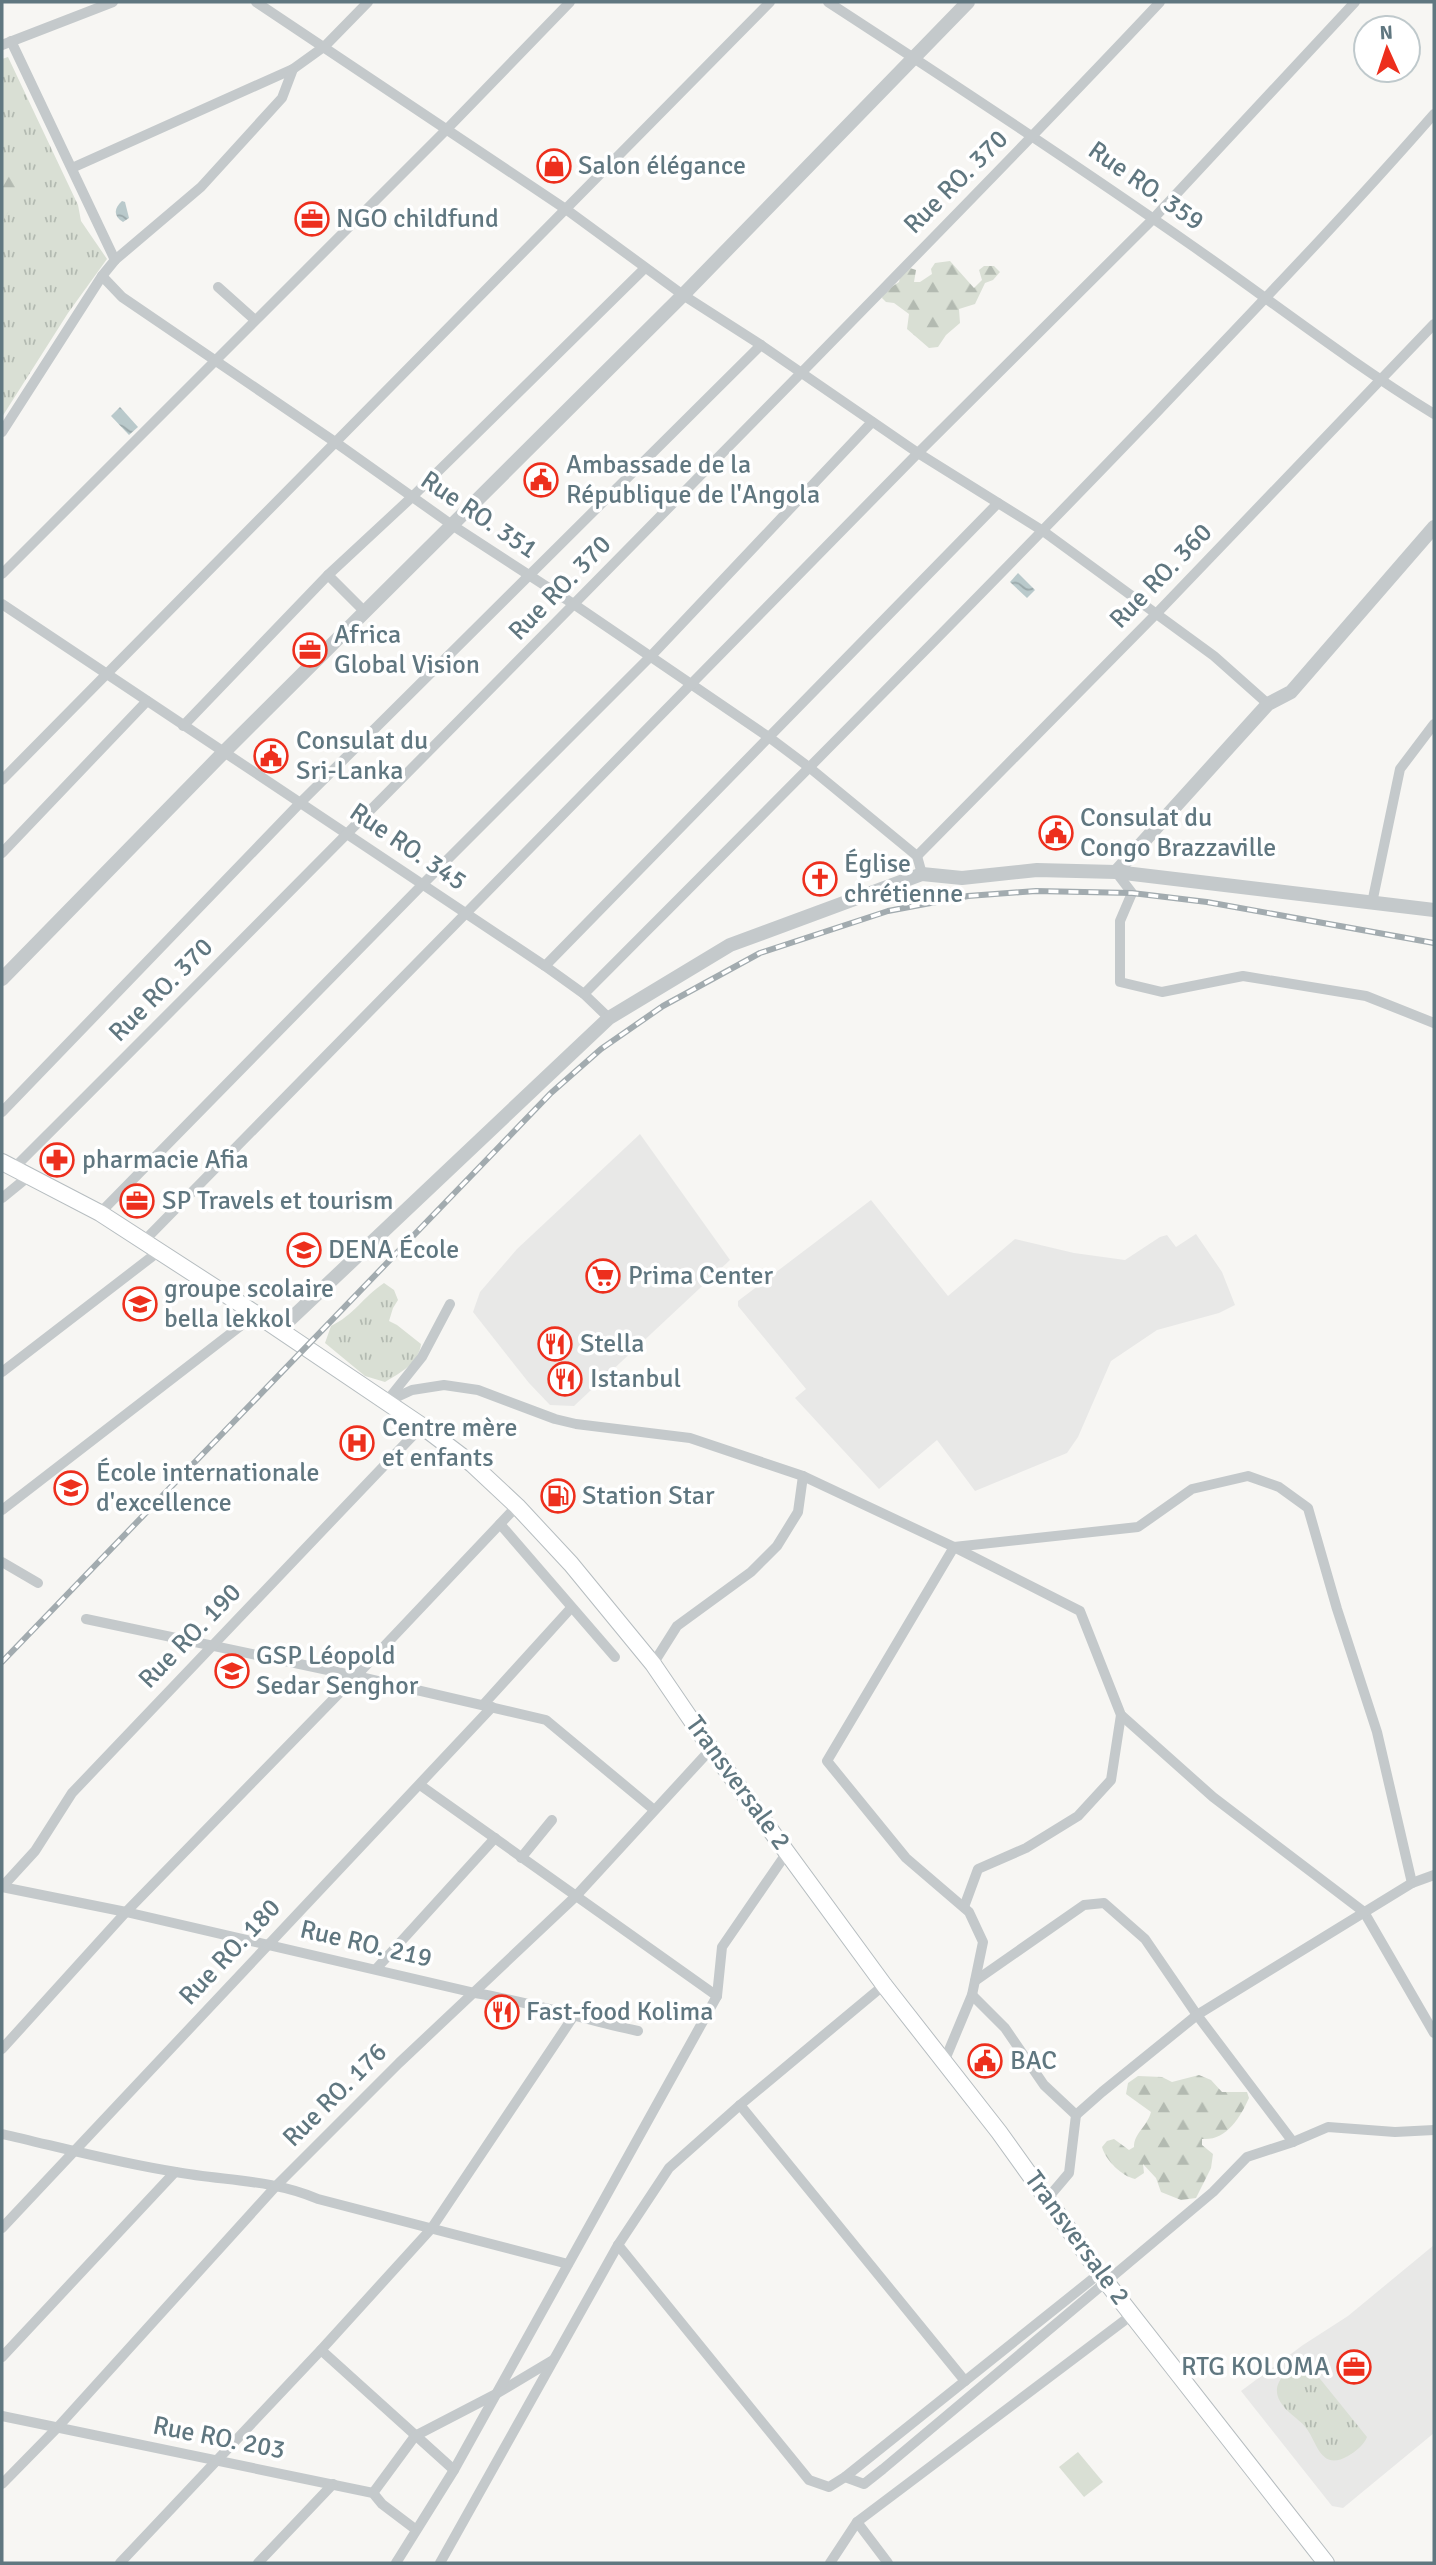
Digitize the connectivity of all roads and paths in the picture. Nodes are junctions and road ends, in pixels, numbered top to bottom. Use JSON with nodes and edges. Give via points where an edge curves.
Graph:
{"nodes":[{"id":1,"x":113,"y":2,"type":"edge"},
{"id":2,"x":256,"y":2,"type":"edge"},
{"id":3,"x":368,"y":2,"type":"edge"},
{"id":4,"x":570,"y":2,"type":"edge"},
{"id":5,"x":770,"y":2,"type":"edge"},
{"id":6,"x":828,"y":2,"type":"edge"},
{"id":7,"x":968,"y":2,"type":"edge"},
{"id":8,"x":1160,"y":2,"type":"edge"},
{"id":9,"x":1355,"y":2,"type":"edge"},
{"id":10,"x":7,"y":43,"type":"edge"},
{"id":11,"x":325,"y":46,"type":"junction"},
{"id":12,"x":915,"y":58,"type":"junction"},
{"id":13,"x":293,"y":69,"type":"junction"},
{"id":14,"x":1434,"y":114,"type":"edge"},
{"id":15,"x":447,"y":129,"type":"junction"},
{"id":16,"x":1034,"y":136,"type":"junction"},
{"id":17,"x":72,"y":168,"type":"junction"},
{"id":18,"x":567,"y":210,"type":"junction"},
{"id":19,"x":1153,"y":219,"type":"junction"},
{"id":20,"x":115,"y":260,"type":"junction"},
{"id":21,"x":645,"y":268,"type":"junction"},
{"id":22,"x":102,"y":276,"type":"junction"},
{"id":23,"x":218,"y":287,"type":"dead end"},
{"id":24,"x":683,"y":295,"type":"junction"},
{"id":25,"x":1266,"y":298,"type":"junction"},
{"id":26,"x":255,"y":320,"type":"junction"},
{"id":27,"x":1434,"y":324,"type":"edge"},
{"id":28,"x":761,"y":345,"type":"junction"},
{"id":29,"x":215,"y":360,"type":"junction"},
{"id":30,"x":801,"y":373,"type":"junction"},
{"id":31,"x":1379,"y":381,"type":"junction"},
{"id":32,"x":1434,"y":414,"type":"edge"},
{"id":33,"x":872,"y":422,"type":"junction"},
{"id":34,"x":2,"y":432,"type":"edge"},
{"id":35,"x":335,"y":442,"type":"junction"},
{"id":36,"x":918,"y":453,"type":"junction"},
{"id":37,"x":412,"y":497,"type":"junction"},
{"id":38,"x":998,"y":503,"type":"junction"},
{"id":39,"x":452,"y":525,"type":"junction"},
{"id":40,"x":1434,"y":527,"type":"edge"},
{"id":41,"x":1043,"y":531,"type":"junction"},
{"id":42,"x":2,"y":574,"type":"edge"},
{"id":43,"x":328,"y":575,"type":"junction"},
{"id":44,"x":529,"y":576,"type":"junction"},
{"id":45,"x":2,"y":604,"type":"edge"},
{"id":46,"x":575,"y":605,"type":"junction"},
{"id":47,"x":365,"y":612,"type":"junction"},
{"id":48,"x":1157,"y":613,"type":"junction"},
{"id":49,"x":651,"y":656,"type":"junction"},
{"id":50,"x":107,"y":674,"type":"junction"},
{"id":51,"x":691,"y":683,"type":"junction"},
{"id":52,"x":147,"y":701,"type":"junction"},
{"id":53,"x":1268,"y":704,"type":"junction"},
{"id":54,"x":1434,"y":724,"type":"edge"},
{"id":55,"x":183,"y":726,"type":"junction"},
{"id":56,"x":770,"y":738,"type":"junction"},
{"id":57,"x":223,"y":753,"type":"junction"},
{"id":58,"x":810,"y":768,"type":"junction"},
{"id":59,"x":2,"y":780,"type":"edge"},
{"id":60,"x":300,"y":803,"type":"junction"},
{"id":61,"x":350,"y":834,"type":"junction"},
{"id":62,"x":2,"y":853,"type":"edge"},
{"id":63,"x":917,"y":856,"type":"junction"},
{"id":64,"x":1116,"y":872,"type":"junction"},
{"id":65,"x":922,"y":874,"type":"junction"},
{"id":66,"x":423,"y":884,"type":"junction"},
{"id":67,"x":1372,"y":903,"type":"junction"},
{"id":68,"x":1434,"y":910,"type":"edge"},
{"id":69,"x":466,"y":915,"type":"junction"},
{"id":70,"x":545,"y":966,"type":"junction"},
{"id":71,"x":2,"y":979,"type":"edge"},
{"id":72,"x":584,"y":994,"type":"junction"},
{"id":73,"x":609,"y":1018,"type":"junction"},
{"id":74,"x":1434,"y":1023,"type":"edge"},
{"id":75,"x":2,"y":1112,"type":"edge"},
{"id":76,"x":8,"y":1165,"type":"edge"},
{"id":77,"x":29,"y":1176,"type":"junction"},
{"id":78,"x":2,"y":1198,"type":"edge"},
{"id":79,"x":100,"y":1213,"type":"junction"},
{"id":80,"x":143,"y":1242,"type":"junction"},
{"id":81,"x":158,"y":1252,"type":"junction"},
{"id":82,"x":450,"y":1304,"type":"dead end"},
{"id":83,"x":256,"y":1314,"type":"junction"},
{"id":84,"x":279,"y":1330,"type":"junction"},
{"id":85,"x":2,"y":1372,"type":"edge"},
{"id":86,"x":386,"y":1402,"type":"junction"},
{"id":87,"x":422,"y":1426,"type":"junction"},
{"id":88,"x":803,"y":1476,"type":"junction"},
{"id":89,"x":517,"y":1506,"type":"junction"},
{"id":90,"x":2,"y":1510,"type":"edge"},
{"id":91,"x":500,"y":1524,"type":"junction"},
{"id":92,"x":954,"y":1547,"type":"junction"},
{"id":93,"x":2,"y":1562,"type":"edge"},
{"id":94,"x":38,"y":1583,"type":"dead end"},
{"id":95,"x":571,"y":1608,"type":"junction"},
{"id":96,"x":86,"y":1619,"type":"dead end"},
{"id":97,"x":211,"y":1647,"type":"junction"},
{"id":98,"x":615,"y":1657,"type":"dead end"},
{"id":99,"x":653,"y":1664,"type":"junction"},
{"id":100,"x":356,"y":1676,"type":"junction"},
{"id":101,"x":487,"y":1706,"type":"junction"},
{"id":102,"x":1121,"y":1715,"type":"junction"},
{"id":103,"x":711,"y":1749,"type":"junction"},
{"id":104,"x":420,"y":1785,"type":"junction"},
{"id":105,"x":653,"y":1809,"type":"junction"},
{"id":106,"x":552,"y":1820,"type":"dead end"},
{"id":107,"x":495,"y":1838,"type":"junction"},
{"id":108,"x":788,"y":1851,"type":"junction"},
{"id":109,"x":521,"y":1858,"type":"junction"},
{"id":110,"x":1434,"y":1875,"type":"edge"},
{"id":111,"x":1412,"y":1883,"type":"junction"},
{"id":112,"x":2,"y":1887,"type":"edge"},
{"id":113,"x":575,"y":1897,"type":"junction"},
{"id":114,"x":964,"y":1907,"type":"junction"},
{"id":115,"x":126,"y":1912,"type":"junction"},
{"id":116,"x":1364,"y":1912,"type":"junction"},
{"id":117,"x":268,"y":1945,"type":"junction"},
{"id":118,"x":376,"y":1969,"type":"junction"},
{"id":119,"x":975,"y":1981,"type":"junction"},
{"id":120,"x":884,"y":1985,"type":"junction"},
{"id":121,"x":475,"y":1993,"type":"junction"},
{"id":122,"x":972,"y":1994,"type":"junction"},
{"id":123,"x":717,"y":1996,"type":"junction"},
{"id":124,"x":1197,"y":2015,"type":"junction"},
{"id":125,"x":573,"y":2017,"type":"junction"},
{"id":126,"x":638,"y":2031,"type":"dead end"},
{"id":127,"x":1434,"y":2033,"type":"edge"},
{"id":128,"x":2,"y":2049,"type":"edge"},
{"id":129,"x":944,"y":2062,"type":"junction"},
{"id":130,"x":740,"y":2105,"type":"junction"},
{"id":131,"x":1076,"y":2115,"type":"junction"},
{"id":132,"x":1434,"y":2130,"type":"edge"},
{"id":133,"x":2,"y":2134,"type":"edge"},
{"id":134,"x":1293,"y":2142,"type":"junction"},
{"id":135,"x":75,"y":2150,"type":"junction"},
{"id":136,"x":175,"y":2172,"type":"junction"},
{"id":137,"x":277,"y":2185,"type":"junction"},
{"id":138,"x":1047,"y":2199,"type":"junction"},
{"id":139,"x":2,"y":2228,"type":"edge"},
{"id":140,"x":431,"y":2229,"type":"junction"},
{"id":141,"x":618,"y":2245,"type":"junction"},
{"id":142,"x":568,"y":2264,"type":"junction"},
{"id":143,"x":1103,"y":2278,"type":"junction"},
{"id":144,"x":1133,"y":2314,"type":"junction"},
{"id":145,"x":321,"y":2350,"type":"junction"},
{"id":146,"x":2,"y":2357,"type":"edge"},
{"id":147,"x":554,"y":2359,"type":"junction"},
{"id":148,"x":965,"y":2381,"type":"junction"},
{"id":149,"x":496,"y":2394,"type":"junction"},
{"id":150,"x":2,"y":2416,"type":"edge"},
{"id":151,"x":57,"y":2428,"type":"junction"},
{"id":152,"x":415,"y":2436,"type":"junction"},
{"id":153,"x":216,"y":2461,"type":"junction"},
{"id":154,"x":454,"y":2470,"type":"junction"},
{"id":155,"x":845,"y":2477,"type":"junction"},
{"id":156,"x":2,"y":2484,"type":"edge"},
{"id":157,"x":333,"y":2484,"type":"junction"},
{"id":158,"x":373,"y":2493,"type":"junction"},
{"id":159,"x":857,"y":2522,"type":"junction"},
{"id":160,"x":415,"y":2529,"type":"junction"},
{"id":161,"x":120,"y":2563,"type":"edge"},
{"id":162,"x":258,"y":2563,"type":"edge"},
{"id":163,"x":396,"y":2563,"type":"edge"},
{"id":164,"x":440,"y":2563,"type":"edge"},
{"id":165,"x":830,"y":2563,"type":"edge"},
{"id":166,"x":888,"y":2563,"type":"edge"},
{"id":167,"x":1326,"y":2563,"type":"edge"}],
"edges":[{"from":1,"to":10,"type":"street"},
{"from":2,"to":11,"type":"street"},
{"from":3,"to":11,"type":"street"},
{"from":4,"to":15,"type":"street"},
{"from":5,"to":18,"type":"street"},
{"from":6,"to":12,"type":"street","name":"Rue RO. 359"},
{"from":7,"to":12,"type":"street"},
{"from":8,"to":16,"type":"street","name":"Rue RO. 370"},
{"from":9,"to":19,"type":"street"},
{"from":10,"to":17,"type":"street"},
{"from":11,"to":13,"type":"street"},
{"from":11,"to":15,"type":"street"},
{"from":12,"to":16,"type":"street","name":"Rue RO. 359"},
{"from":12,"to":24,"type":"street"},
{"from":13,"to":17,"type":"street"},
{"from":13,"to":20,"type":"street","via":[[282,98],[201,187]]},
{"from":14,"to":25,"type":"street"},
{"from":15,"to":18,"type":"street"},
{"from":15,"to":26,"type":"street"},
{"from":16,"to":19,"type":"street","name":"Rue RO. 359"},
{"from":16,"to":30,"type":"street","name":"Rue RO. 370"},
{"from":17,"to":20,"type":"street"},
{"from":18,"to":21,"type":"street"},
{"from":18,"to":35,"type":"street"},
{"from":19,"to":25,"type":"street","name":"Rue RO. 359"},
{"from":19,"to":36,"type":"street"},
{"from":20,"to":22,"type":"street"},
{"from":21,"to":24,"type":"street"},
{"from":21,"to":37,"type":"street"},
{"from":22,"to":29,"type":"street","name":"Rue RO. 351","via":[[121,297]]},
{"from":22,"to":34,"type":"street"},
{"from":23,"to":26,"type":"street"},
{"from":24,"to":28,"type":"street"},
{"from":24,"to":39,"type":"street"},
{"from":25,"to":31,"type":"street","name":"Rue RO. 359"},
{"from":25,"to":41,"type":"street"},
{"from":26,"to":29,"type":"street"},
{"from":27,"to":31,"type":"street","name":"Rue RO. 360"},
{"from":28,"to":30,"type":"street"},
{"from":28,"to":44,"type":"street"},
{"from":29,"to":35,"type":"street","name":"Rue RO. 351"},
{"from":29,"to":42,"type":"street"},
{"from":30,"to":33,"type":"street"},
{"from":30,"to":46,"type":"street","name":"Rue RO. 370"},
{"from":31,"to":32,"type":"street","name":"Rue RO. 359"},
{"from":31,"to":48,"type":"street","name":"Rue RO. 360"},
{"from":33,"to":36,"type":"street"},
{"from":33,"to":49,"type":"street"},
{"from":35,"to":37,"type":"street","name":"Rue RO. 351"},
{"from":35,"to":50,"type":"street"},
{"from":36,"to":38,"type":"street"},
{"from":36,"to":51,"type":"street"},
{"from":37,"to":39,"type":"street","name":"Rue RO. 351"},
{"from":37,"to":43,"type":"street"},
{"from":38,"to":41,"type":"street"},
{"from":38,"to":56,"type":"street"},
{"from":39,"to":44,"type":"street","name":"Rue RO. 351"},
{"from":39,"to":47,"type":"street"},
{"from":40,"to":53,"type":"street","via":[[1291,692]]},
{"from":41,"to":48,"type":"street"},
{"from":41,"to":58,"type":"street"},
{"from":43,"to":47,"type":"street"},
{"from":43,"to":55,"type":"street"},
{"from":44,"to":46,"type":"street","name":"Rue RO. 351"},
{"from":44,"to":60,"type":"street"},
{"from":45,"to":50,"type":"street","name":"Rue RO. 345"},
{"from":46,"to":49,"type":"street","name":"Rue RO. 351"},
{"from":46,"to":61,"type":"street","name":"Rue RO. 370"},
{"from":47,"to":57,"type":"street"},
{"from":48,"to":53,"type":"street"},
{"from":48,"to":63,"type":"street","name":"Rue RO. 360"},
{"from":49,"to":51,"type":"street","name":"Rue RO. 351"},
{"from":49,"to":66,"type":"street"},
{"from":50,"to":52,"type":"street","name":"Rue RO. 345"},
{"from":50,"to":59,"type":"street"},
{"from":51,"to":56,"type":"street","name":"Rue RO. 351"},
{"from":51,"to":69,"type":"street"},
{"from":52,"to":55,"type":"street","name":"Rue RO. 345"},
{"from":52,"to":62,"type":"street"},
{"from":53,"to":64,"type":"street"},
{"from":54,"to":67,"type":"street","via":[[1400,769]]},
{"from":55,"to":57,"type":"street","name":"Rue RO. 345"},
{"from":56,"to":58,"type":"street","name":"Rue RO. 351"},
{"from":56,"to":70,"type":"street"},
{"from":57,"to":60,"type":"street","name":"Rue RO. 345"},
{"from":57,"to":71,"type":"street"},
{"from":58,"to":63,"type":"street","name":"Rue RO. 351"},
{"from":58,"to":72,"type":"street"},
{"from":60,"to":61,"type":"street","name":"Rue RO. 345"},
{"from":60,"to":75,"type":"street"},
{"from":61,"to":66,"type":"street","name":"Rue RO. 345"},
{"from":61,"to":76,"type":"street","name":"Rue RO. 370"},
{"from":63,"to":65,"type":"street"},
{"from":64,"to":65,"type":"street","via":[[1037,870],[962,878]]},
{"from":64,"to":67,"type":"street"},
{"from":64,"to":74,"type":"street","via":[[1132,893],[1120,921],[1120,982],[1162,992],[1243,976],[1366,996]]},
{"from":65,"to":73,"type":"street","via":[[730,945]]},
{"from":66,"to":69,"type":"street","name":"Rue RO. 345"},
{"from":66,"to":79,"type":"street"},
{"from":67,"to":68,"type":"street"},
{"from":69,"to":70,"type":"street","name":"Rue RO. 345"},
{"from":69,"to":80,"type":"street"},
{"from":70,"to":72,"type":"street","name":"Rue RO. 345"},
{"from":72,"to":73,"type":"street","name":"Rue RO. 345"},
{"from":73,"to":84,"type":"street"},
{"from":76,"to":77,"type":"main road","name":"Transversale 2"},
{"from":77,"to":78,"type":"street"},
{"from":77,"to":79,"type":"main road","name":"Transversale 2"},
{"from":79,"to":80,"type":"main road","name":"Transversale 2"},
{"from":80,"to":81,"type":"main road","name":"Transversale 2"},
{"from":81,"to":83,"type":"main road","name":"Transversale 2"},
{"from":81,"to":85,"type":"street"},
{"from":82,"to":86,"type":"street","via":[[422,1357]]},
{"from":83,"to":84,"type":"main road","name":"Transversale 2"},
{"from":83,"to":90,"type":"street"},
{"from":84,"to":86,"type":"main road","name":"Transversale 2"},
{"from":86,"to":87,"type":"main road","name":"Transversale 2"},
{"from":86,"to":88,"type":"street","via":[[412,1390],[444,1385],[478,1390],[565,1422],[690,1438]]},
{"from":87,"to":89,"type":"main road","name":"Transversale 2"},
{"from":87,"to":97,"type":"street","name":"Rue RO. 190"},
{"from":88,"to":92,"type":"street"},
{"from":88,"to":99,"type":"street","via":[[798,1512],[777,1546],[751,1572],[677,1626]]},
{"from":89,"to":91,"type":"street"},
{"from":89,"to":99,"type":"main road","name":"Transversale 2"},
{"from":91,"to":95,"type":"street"},
{"from":91,"to":100,"type":"street"},
{"from":92,"to":102,"type":"street","via":[[1080,1611]]},
{"from":92,"to":111,"type":"street","via":[[1139,1527],[1192,1489],[1248,1476],[1279,1487],[1308,1508],[1377,1732]]},
{"from":92,"to":114,"type":"street","via":[[827,1761],[906,1858]]},
{"from":93,"to":94,"type":"street"},
{"from":95,"to":98,"type":"street"},
{"from":95,"to":101,"type":"street","name":"Rue RO. 180"},
{"from":96,"to":97,"type":"street"},
{"from":97,"to":100,"type":"street"},
{"from":97,"to":112,"type":"street","name":"Rue RO. 190","via":[[72,1793],[35,1851]]},
{"from":99,"to":103,"type":"main road","name":"Transversale 2"},
{"from":100,"to":101,"type":"street"},
{"from":100,"to":115,"type":"street"},
{"from":101,"to":104,"type":"street","name":"Rue RO. 180"},
{"from":101,"to":105,"type":"street","via":[[546,1720]]},
{"from":102,"to":114,"type":"street","via":[[1111,1780],[1077,1816],[1026,1848],[978,1869]]},
{"from":102,"to":116,"type":"street","via":[[1213,1797]]},
{"from":103,"to":105,"type":"street","name":"Rue RO. 176"},
{"from":103,"to":108,"type":"main road","name":"Transversale 2"},
{"from":104,"to":107,"type":"street"},
{"from":104,"to":117,"type":"street","name":"Rue RO. 180"},
{"from":105,"to":113,"type":"street","name":"Rue RO. 176"},
{"from":106,"to":109,"type":"street"},
{"from":107,"to":109,"type":"street"},
{"from":107,"to":118,"type":"street"},
{"from":108,"to":120,"type":"main road","name":"Transversale 2"},
{"from":108,"to":123,"type":"street","via":[[722,1947]]},
{"from":109,"to":113,"type":"street"},
{"from":110,"to":111,"type":"street"},
{"from":111,"to":116,"type":"street"},
{"from":112,"to":115,"type":"street","name":"Rue RO. 219"},
{"from":113,"to":121,"type":"street","name":"Rue RO. 176"},
{"from":113,"to":123,"type":"street"},
{"from":114,"to":119,"type":"street","via":[[984,1942]]},
{"from":115,"to":117,"type":"street","name":"Rue RO. 219"},
{"from":115,"to":128,"type":"street"},
{"from":116,"to":124,"type":"street"},
{"from":116,"to":127,"type":"street"},
{"from":117,"to":118,"type":"street","name":"Rue RO. 219"},
{"from":117,"to":135,"type":"street","name":"Rue RO. 180"},
{"from":118,"to":121,"type":"street","name":"Rue RO. 219"},
{"from":119,"to":122,"type":"street"},
{"from":119,"to":124,"type":"street","via":[[1084,1905],[1104,1903],[1145,1939]]},
{"from":120,"to":129,"type":"main road","name":"Transversale 2"},
{"from":120,"to":130,"type":"street"},
{"from":121,"to":125,"type":"street","name":"Rue RO. 219","via":[[524,2001]]},
{"from":121,"to":137,"type":"street","name":"Rue RO. 176"},
{"from":122,"to":129,"type":"street"},
{"from":122,"to":131,"type":"street","via":[[1004,2028],[1044,2085]]},
{"from":123,"to":142,"type":"street"},
{"from":124,"to":131,"type":"street"},
{"from":124,"to":134,"type":"street"},
{"from":125,"to":126,"type":"street","name":"Rue RO. 219"},
{"from":125,"to":140,"type":"street"},
{"from":129,"to":138,"type":"main road","name":"Transversale 2"},
{"from":130,"to":141,"type":"street","via":[[669,2168]]},
{"from":130,"to":148,"type":"street"},
{"from":131,"to":138,"type":"street","via":[[1069,2173]]},
{"from":132,"to":134,"type":"street","via":[[1328,2127]]},
{"from":133,"to":135,"type":"street"},
{"from":134,"to":143,"type":"street","via":[[1247,2157],[1213,2192]]},
{"from":135,"to":136,"type":"street"},
{"from":135,"to":139,"type":"street","name":"Rue RO. 180"},
{"from":136,"to":137,"type":"street"},
{"from":136,"to":146,"type":"street"},
{"from":137,"to":140,"type":"street"},
{"from":137,"to":151,"type":"street","name":"Rue RO. 176"},
{"from":138,"to":143,"type":"main road","name":"Transversale 2"},
{"from":140,"to":142,"type":"street"},
{"from":140,"to":145,"type":"street"},
{"from":141,"to":147,"type":"street"},
{"from":141,"to":155,"type":"street","via":[[809,2480],[829,2487]]},
{"from":142,"to":149,"type":"street"},
{"from":143,"to":144,"type":"main road","name":"Transversale 2"},
{"from":143,"to":148,"type":"street"},
{"from":143,"to":155,"type":"street","via":[[864,2484]]},
{"from":144,"to":159,"type":"street"},
{"from":144,"to":167,"type":"main road","name":"Transversale 2"},
{"from":145,"to":152,"type":"street"},
{"from":145,"to":153,"type":"street"},
{"from":147,"to":149,"type":"street"},
{"from":147,"to":164,"type":"street"},
{"from":148,"to":155,"type":"street"},
{"from":149,"to":152,"type":"street"},
{"from":149,"to":154,"type":"street"},
{"from":150,"to":151,"type":"street","name":"Rue RO. 203"},
{"from":151,"to":153,"type":"street","name":"Rue RO. 203"},
{"from":151,"to":156,"type":"street","name":"Rue RO. 176"},
{"from":152,"to":154,"type":"street"},
{"from":152,"to":158,"type":"street"},
{"from":153,"to":157,"type":"street","name":"Rue RO. 203"},
{"from":153,"to":161,"type":"street"},
{"from":154,"to":160,"type":"street"},
{"from":157,"to":158,"type":"street","name":"Rue RO. 203"},
{"from":157,"to":162,"type":"street"},
{"from":158,"to":160,"type":"street","name":"Rue RO. 203"},
{"from":159,"to":165,"type":"street"},
{"from":159,"to":166,"type":"street"},
{"from":160,"to":163,"type":"street"}]}
